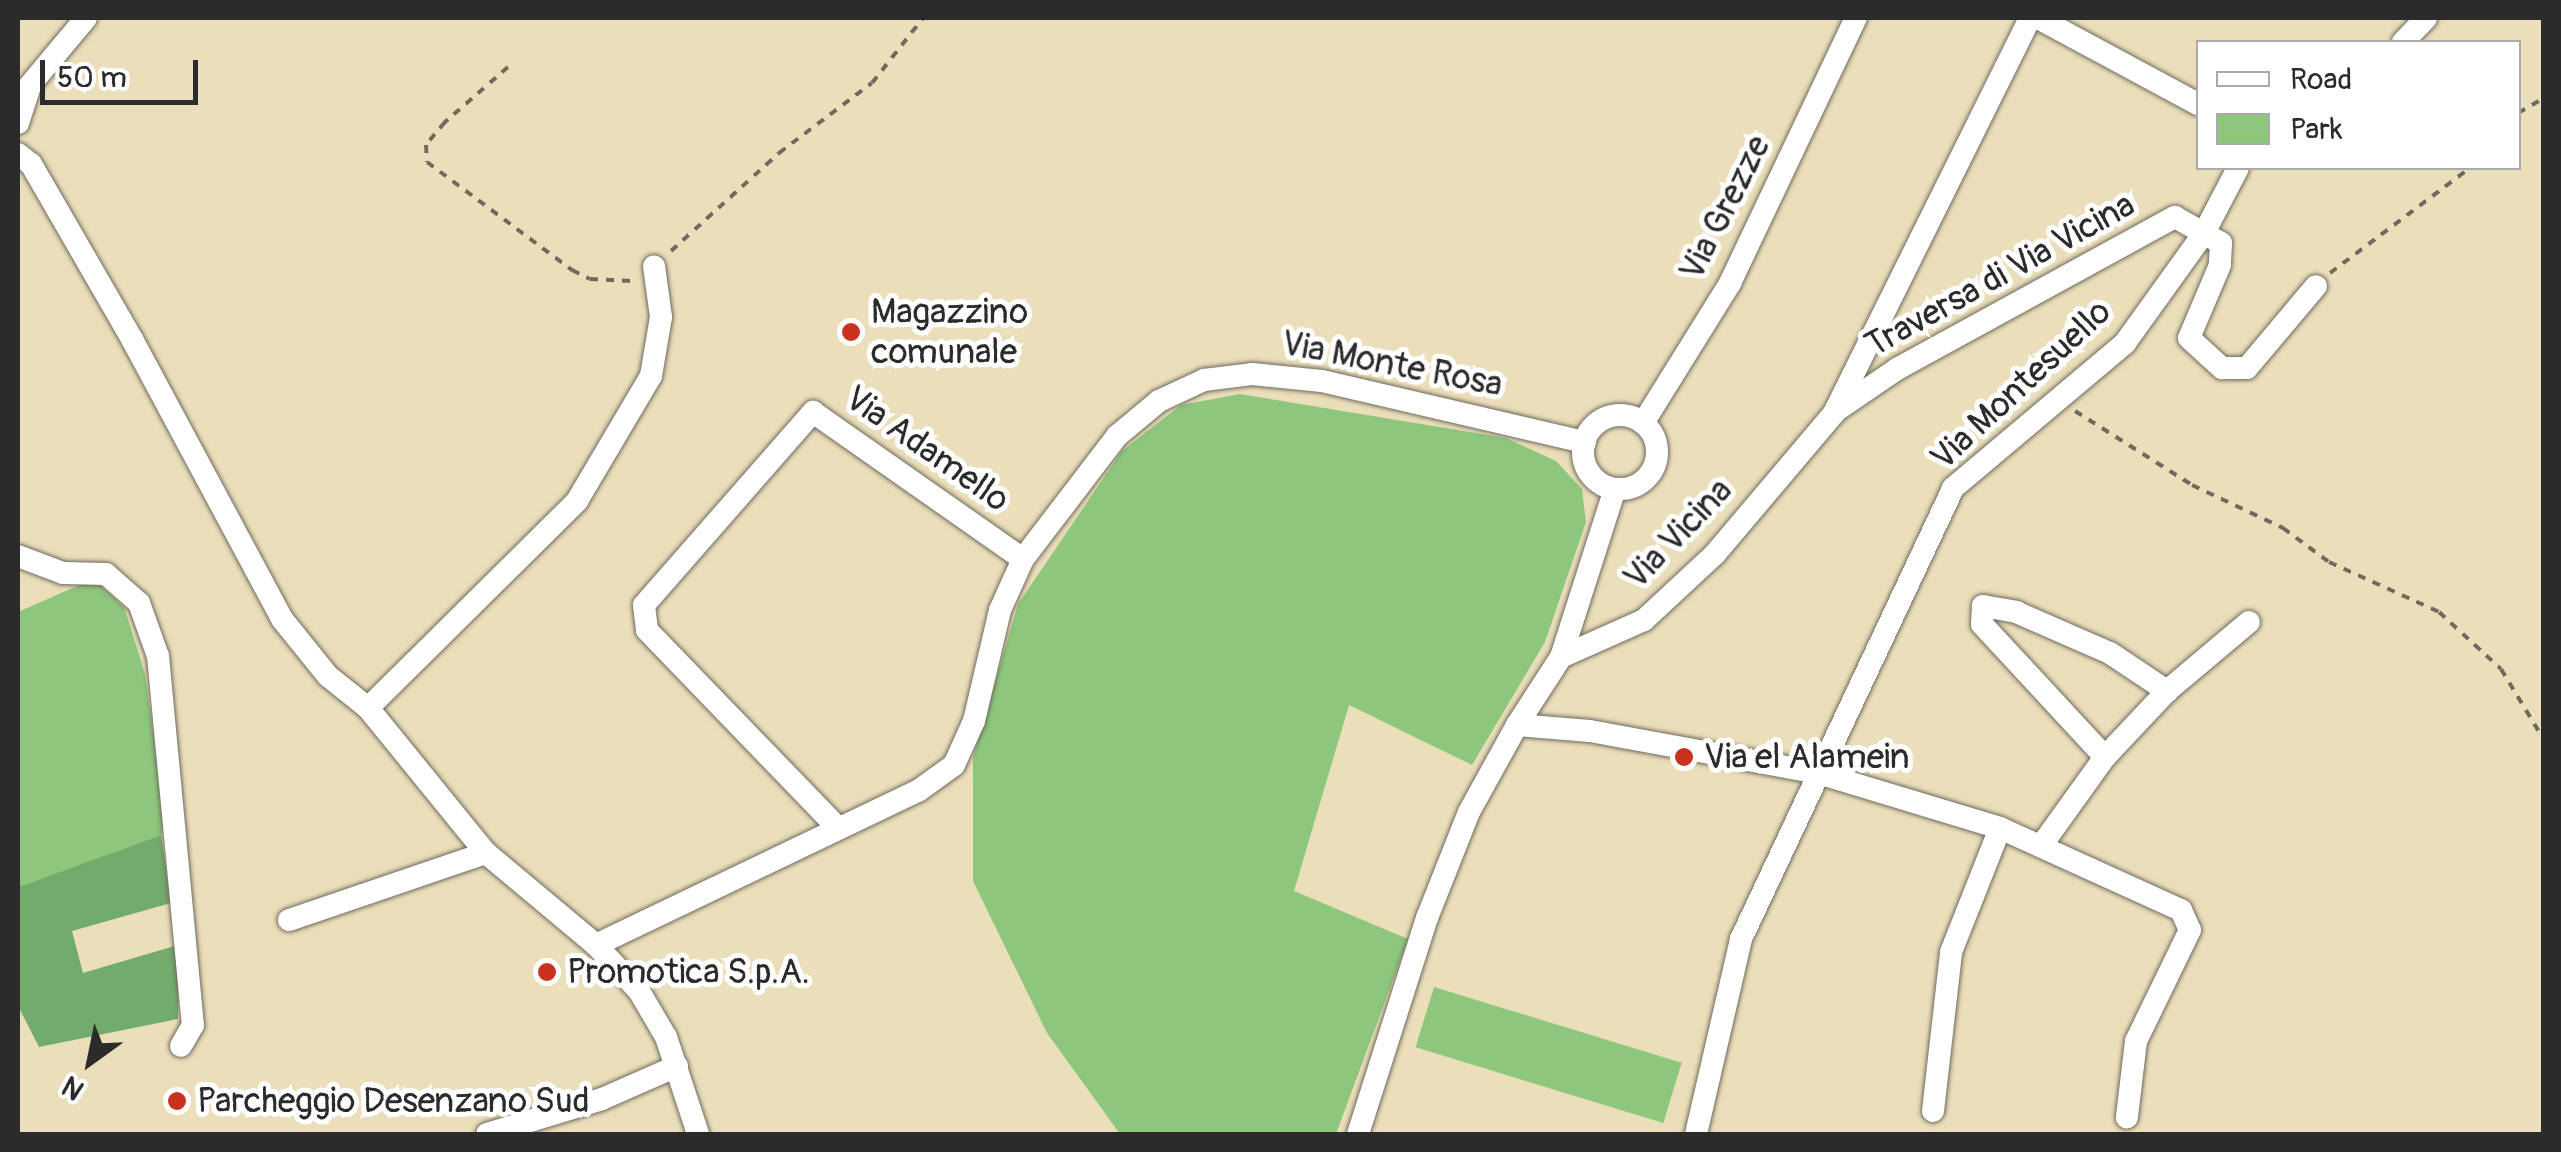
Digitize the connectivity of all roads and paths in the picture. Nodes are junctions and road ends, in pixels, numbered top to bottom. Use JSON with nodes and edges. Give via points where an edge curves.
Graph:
{"nodes":[{"id":1,"x":86,"y":18,"type":"edge"},
{"id":2,"x":923,"y":18,"type":"edge"},
{"id":3,"x":1856,"y":18,"type":"edge"},
{"id":4,"x":2030,"y":18,"type":"edge"},
{"id":5,"x":2038,"y":18,"type":"edge"},
{"id":6,"x":2426,"y":18,"type":"edge"},
{"id":7,"x":2405,"y":40,"type":"edge"},
{"id":8,"x":508,"y":67,"type":"dead end"},
{"id":9,"x":2544,"y":98,"type":"edge"},
{"id":10,"x":2196,"y":103,"type":"edge"},
{"id":11,"x":2521,"y":111,"type":"edge"},
{"id":12,"x":18,"y":124,"type":"edge"},
{"id":13,"x":18,"y":154,"type":"edge"},
{"id":14,"x":2237,"y":170,"type":"edge"},
{"id":15,"x":2467,"y":170,"type":"edge"},
{"id":16,"x":2204,"y":232,"type":"junction"},
{"id":17,"x":654,"y":266,"type":"junction"},
{"id":18,"x":2316,"y":286,"type":"joint"},
{"id":19,"x":2058,"y":401,"type":"junction"},
{"id":20,"x":1834,"y":413,"type":"junction"},
{"id":21,"x":1643,"y":423,"type":"junction"},
{"id":22,"x":1585,"y":442,"type":"junction"},
{"id":23,"x":1615,"y":489,"type":"junction"},
{"id":24,"x":18,"y":556,"type":"edge"},
{"id":25,"x":1023,"y":560,"type":"junction"},
{"id":26,"x":2249,"y":622,"type":"dead end"},
{"id":27,"x":1561,"y":657,"type":"junction"},
{"id":28,"x":2168,"y":691,"type":"junction"},
{"id":29,"x":368,"y":708,"type":"junction"},
{"id":30,"x":1517,"y":725,"type":"junction"},
{"id":31,"x":2544,"y":740,"type":"edge"},
{"id":32,"x":2105,"y":758,"type":"junction"},
{"id":33,"x":1818,"y":773,"type":"junction"},
{"id":34,"x":838,"y":828,"type":"junction"},
{"id":35,"x":2000,"y":828,"type":"junction"},
{"id":36,"x":2041,"y":846,"type":"junction"},
{"id":37,"x":486,"y":853,"type":"junction"},
{"id":38,"x":288,"y":920,"type":"dead end"},
{"id":39,"x":596,"y":945,"type":"junction"},
{"id":40,"x":181,"y":1046,"type":"dead end"},
{"id":41,"x":677,"y":1066,"type":"junction"},
{"id":42,"x":1933,"y":1111,"type":"dead end"},
{"id":43,"x":2127,"y":1117,"type":"dead end"},
{"id":44,"x":487,"y":1134,"type":"edge"},
{"id":45,"x":698,"y":1134,"type":"edge"},
{"id":46,"x":1358,"y":1134,"type":"edge"},
{"id":47,"x":1696,"y":1134,"type":"edge"}],
"edges":[{"from":1,"to":12,"type":"street","via":[[30,85]]},
{"from":2,"to":17,"type":"path","via":[[872,83],[780,152]]},
{"from":3,"to":21,"type":"street","name":"Via Grezze","via":[[1730,283]]},
{"from":4,"to":20,"type":"street","name":"Via Vicina"},
{"from":5,"to":10,"type":"street"},
{"from":6,"to":7,"type":"street"},
{"from":8,"to":17,"type":"path","via":[[445,122],[426,145],[427,162],[590,279],[635,280]]},
{"from":9,"to":11,"type":"path"},
{"from":13,"to":29,"type":"street","via":[[32,164],[133,341],[282,619],[328,676]]},
{"from":14,"to":16,"type":"street","name":"Via Montesuello"},
{"from":15,"to":18,"type":"path"},
{"from":16,"to":18,"type":"street","via":[[2221,243],[2220,265],[2188,338],[2222,368],[2247,368]]},
{"from":16,"to":19,"type":"street","name":"Via Montesuello","via":[[2125,343]]},
{"from":16,"to":20,"type":"street","name":"Traversa di Via Vicina","via":[[2175,218],[1897,368]]},
{"from":17,"to":29,"type":"street","via":[[662,317],[651,376],[577,501]]},
{"from":19,"to":31,"type":"path","via":[[2192,484],[2283,528],[2329,562],[2438,612],[2501,668]]},
{"from":19,"to":33,"type":"street","name":"Via Montesuello","via":[[1953,488]]},
{"from":20,"to":27,"type":"street","name":"Via Vicina","via":[[1715,554],[1644,620]]},
{"from":21,"to":22,"type":"street","via":[[1609,417]]},
{"from":21,"to":23,"type":"street","via":[[1656,442],[1655,466],[1638,484]]},
{"from":22,"to":23,"type":"street","via":[[1586,466]]},
{"from":22,"to":25,"type":"street","name":"Via Monte Rosa","via":[[1322,381],[1252,374],[1204,380],[1159,402],[1116,436]]},
{"from":23,"to":27,"type":"street"},
{"from":24,"to":40,"type":"street","via":[[64,572],[106,574],[138,603],[158,656],[193,1025]]},
{"from":25,"to":34,"type":"street","name":"Via Adamello","via":[[1000,610],[974,721],[954,765],[918,791]]},
{"from":25,"to":34,"type":"street","name":"Via Adamello","via":[[813,412],[644,605],[647,630]]},
{"from":26,"to":28,"type":"street"},
{"from":27,"to":30,"type":"street"},
{"from":28,"to":32,"type":"street"},
{"from":28,"to":32,"type":"street","via":[[2110,653],[2016,612],[1983,606],[1982,624]]},
{"from":29,"to":37,"type":"street"},
{"from":30,"to":33,"type":"street","via":[[1590,731]]},
{"from":30,"to":46,"type":"street","via":[[1469,812],[1427,918]]},
{"from":32,"to":36,"type":"street"},
{"from":33,"to":35,"type":"street"},
{"from":33,"to":47,"type":"street","name":"Via Montesuello","via":[[1741,939]]},
{"from":34,"to":39,"type":"street","name":"Via Adamello"},
{"from":35,"to":36,"type":"street"},
{"from":35,"to":42,"type":"street","via":[[1952,952]]},
{"from":36,"to":43,"type":"street","via":[[2189,919],[2190,930],[2136,1041]]},
{"from":37,"to":38,"type":"street"},
{"from":37,"to":39,"type":"street"},
{"from":39,"to":41,"type":"street","via":[[638,991]]},
{"from":41,"to":44,"type":"street"},
{"from":41,"to":45,"type":"street"}]}
